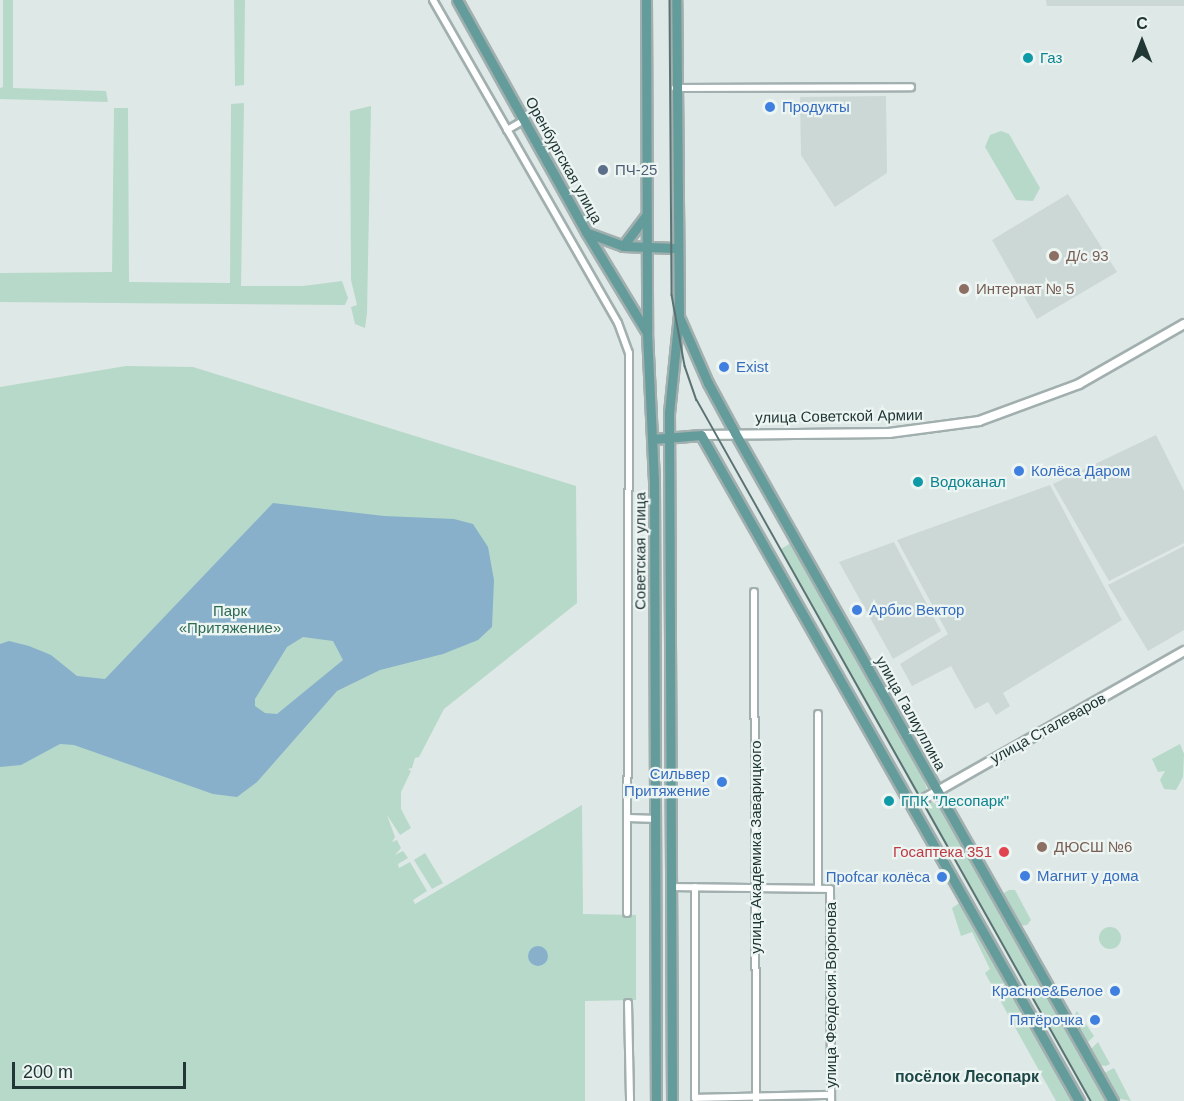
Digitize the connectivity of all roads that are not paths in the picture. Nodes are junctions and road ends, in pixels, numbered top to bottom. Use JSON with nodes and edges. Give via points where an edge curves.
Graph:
{"nodes":[{"id":1,"x":433,"y":0,"type":"edge"},
{"id":2,"x":458,"y":0,"type":"edge"},
{"id":3,"x":646,"y":0,"type":"edge"},
{"id":4,"x":676,"y":0,"type":"edge"},
{"id":5,"x":911,"y":87,"type":"dead end"},
{"id":6,"x":674,"y":88,"type":"junction"},
{"id":7,"x":524,"y":120,"type":"junction"},
{"id":8,"x":507,"y":130,"type":"junction"},
{"id":9,"x":648,"y":214,"type":"junction"},
{"id":10,"x":586,"y":232,"type":"junction"},
{"id":11,"x":623,"y":246,"type":"junction"},
{"id":12,"x":647,"y":247,"type":"junction"},
{"id":13,"x":675,"y":248,"type":"junction"},
{"id":14,"x":679,"y":314,"type":"junction"},
{"id":15,"x":1184,"y":324,"type":"edge"},
{"id":16,"x":647,"y":333,"type":"junction"},
{"id":17,"x":735,"y":433,"type":"junction"},
{"id":18,"x":701,"y":435,"type":"junction"},
{"id":19,"x":670,"y":438,"type":"junction"},
{"id":20,"x":652,"y":439,"type":"junction"},
{"id":21,"x":754,"y":592,"type":"dead end"},
{"id":22,"x":1184,"y":651,"type":"edge"},
{"id":23,"x":818,"y":714,"type":"dead end"},
{"id":24,"x":938,"y":792,"type":"junction"},
{"id":25,"x":913,"y":806,"type":"junction"},
{"id":26,"x":628,"y":818,"type":"junction"},
{"id":27,"x":657,"y":819,"type":"junction"},
{"id":28,"x":673,"y":819,"type":"junction"},
{"id":29,"x":672,"y":887,"type":"junction"},
{"id":30,"x":695,"y":887,"type":"junction"},
{"id":31,"x":755,"y":888,"type":"junction"},
{"id":32,"x":818,"y":888,"type":"junction"},
{"id":33,"x":627,"y":913,"type":"dead end"},
{"id":34,"x":628,"y":1003,"type":"dead end"},
{"id":35,"x":756,"y":1098,"type":"edge"},
{"id":36,"x":831,"y":1098,"type":"edge"},
{"id":37,"x":695,"y":1099,"type":"edge"},
{"id":38,"x":630,"y":1101,"type":"edge"},
{"id":39,"x":656,"y":1101,"type":"edge"},
{"id":40,"x":672,"y":1101,"type":"edge"},
{"id":41,"x":1079,"y":1101,"type":"edge"},
{"id":42,"x":1113,"y":1101,"type":"edge"}],
"edges":[{"from":1,"to":8,"type":"street"},
{"from":2,"to":7,"type":"main road","name":"Оренбургская улица"},
{"from":3,"to":9,"type":"main road","name":"Советская улица"},
{"from":4,"to":6,"type":"main road","name":"Советская улица"},
{"from":5,"to":6,"type":"street"},
{"from":6,"to":13,"type":"main road","name":"Советская улица"},
{"from":7,"to":8,"type":"street"},
{"from":7,"to":10,"type":"main road","name":"Оренбургская улица"},
{"from":8,"to":26,"type":"street","via":[[618,323],[629,353]]},
{"from":9,"to":11,"type":"main road"},
{"from":9,"to":12,"type":"main road","name":"Советская улица"},
{"from":10,"to":11,"type":"main road"},
{"from":10,"to":16,"type":"main road","name":"Оренбургская улица"},
{"from":11,"to":12,"type":"main road"},
{"from":12,"to":13,"type":"main road"},
{"from":12,"to":16,"type":"main road","name":"Советская улица"},
{"from":13,"to":14,"type":"main road","name":"Советская улица"},
{"from":14,"to":17,"type":"main road","name":"Советская улица","via":[[708,383]]},
{"from":14,"to":19,"type":"main road","name":"Советская улица"},
{"from":15,"to":17,"type":"main road","name":"улица Советской Армии","via":[[1079,384],[980,421],[889,433]]},
{"from":16,"to":20,"type":"main road","name":"Советская улица"},
{"from":17,"to":18,"type":"main road","name":"улица Советской Армии"},
{"from":17,"to":24,"type":"main road","name":"улица Галиуллина"},
{"from":18,"to":19,"type":"main road","name":"улица Советской Армии"},
{"from":18,"to":25,"type":"main road"},
{"from":19,"to":20,"type":"main road","name":"улица Советской Армии"},
{"from":19,"to":28,"type":"main road","name":"Советская улица"},
{"from":20,"to":27,"type":"main road","name":"Советская улица"},
{"from":21,"to":31,"type":"street","name":"улица Академика Заварицкого"},
{"from":22,"to":24,"type":"main road","name":"улица Сталеваров"},
{"from":23,"to":32,"type":"street","name":"улица Феодосия Воронова"},
{"from":24,"to":25,"type":"main road","name":"улица Сталеваров"},
{"from":24,"to":42,"type":"main road","name":"улица Галиуллина"},
{"from":25,"to":41,"type":"main road"},
{"from":26,"to":27,"type":"street"},
{"from":26,"to":33,"type":"street"},
{"from":27,"to":28,"type":"main road"},
{"from":27,"to":39,"type":"main road","name":"Советская улица"},
{"from":28,"to":29,"type":"main road","name":"Советская улица"},
{"from":29,"to":30,"type":"street"},
{"from":29,"to":40,"type":"main road","name":"Советская улица"},
{"from":30,"to":31,"type":"street"},
{"from":30,"to":37,"type":"street"},
{"from":31,"to":32,"type":"street"},
{"from":31,"to":35,"type":"street","name":"улица Академика Заварицкого"},
{"from":32,"to":36,"type":"street","name":"улица Феодосия Воронова","via":[[830,889]]},
{"from":34,"to":38,"type":"street"},
{"from":35,"to":36,"type":"street"},
{"from":35,"to":37,"type":"street"}]}
